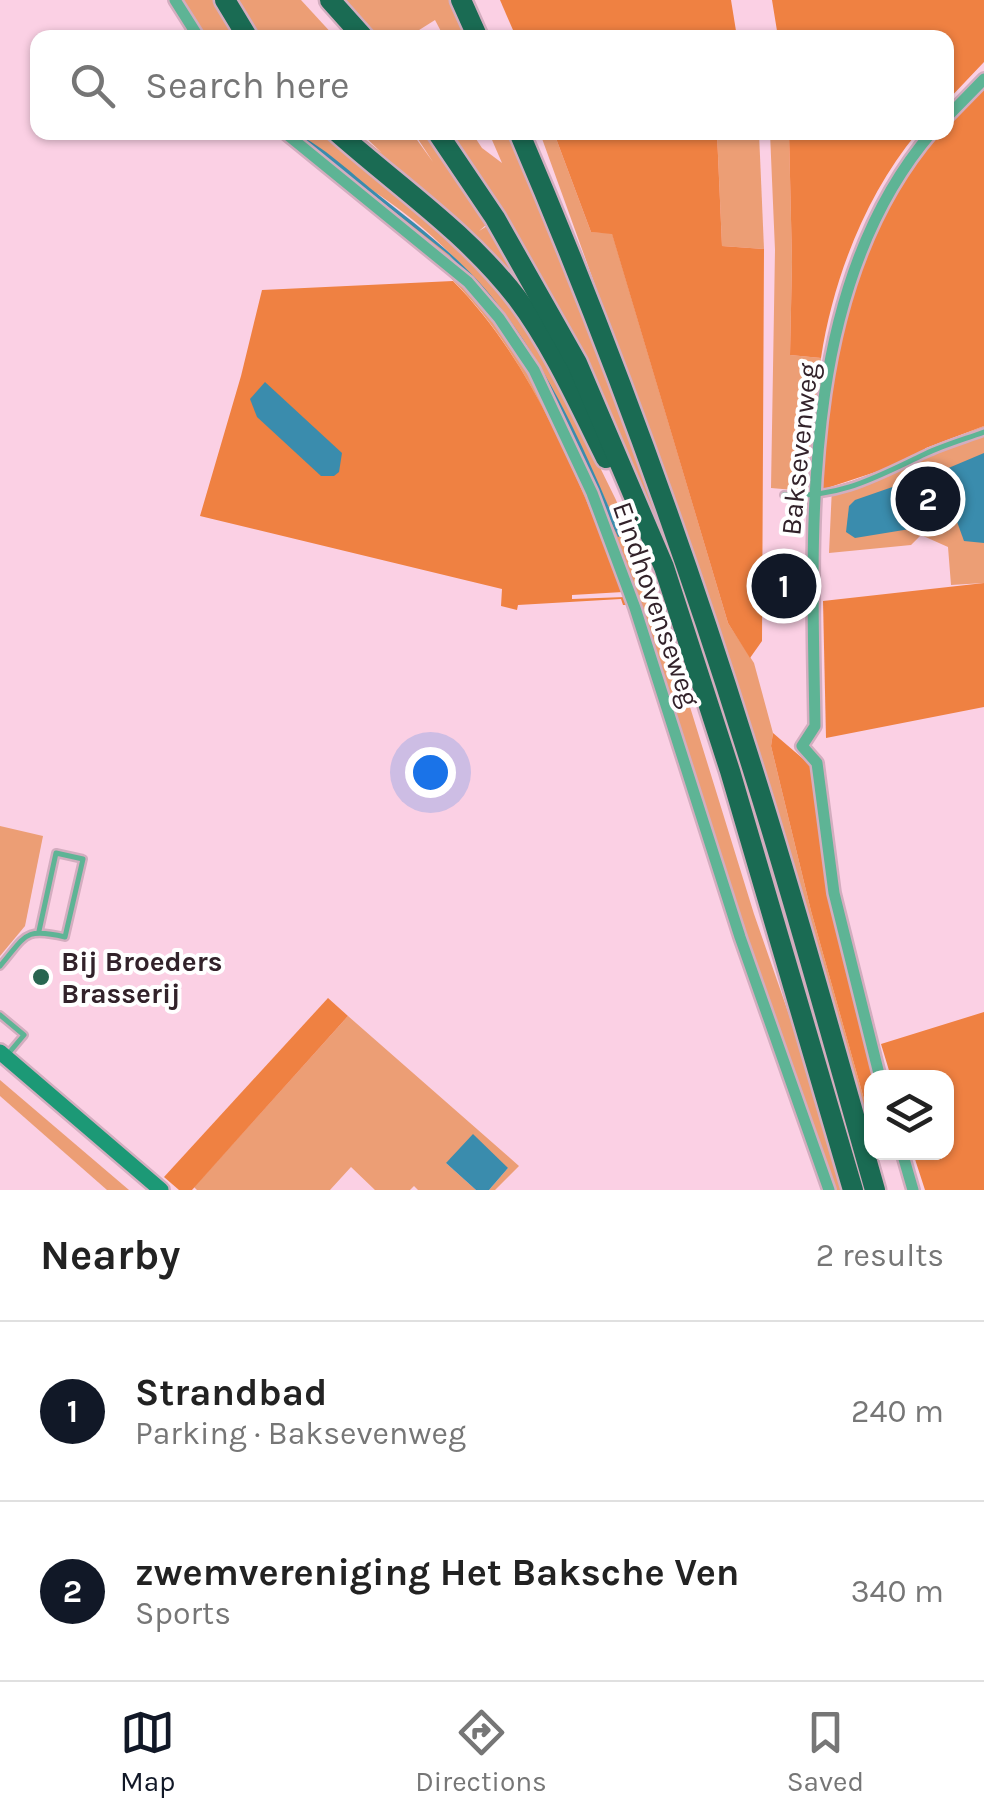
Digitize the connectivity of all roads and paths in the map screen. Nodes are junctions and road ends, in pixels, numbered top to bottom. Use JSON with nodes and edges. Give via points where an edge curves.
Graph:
{"nodes":[{"id":1,"x":175,"y":0,"type":"edge"},
{"id":2,"x":225,"y":0,"type":"edge"},
{"id":3,"x":330,"y":0,"type":"edge"},
{"id":4,"x":462,"y":0,"type":"edge"},
{"id":5,"x":194,"y":30,"type":"edge"},
{"id":6,"x":243,"y":30,"type":"edge"},
{"id":7,"x":357,"y":30,"type":"edge"},
{"id":8,"x":475,"y":30,"type":"edge"},
{"id":9,"x":984,"y":79,"type":"edge"},
{"id":10,"x":954,"y":110,"type":"edge"},
{"id":11,"x":294,"y":140,"type":"edge"},
{"id":12,"x":348,"y":140,"type":"edge"},
{"id":13,"x":442,"y":140,"type":"edge"},
{"id":14,"x":523,"y":140,"type":"edge"},
{"id":15,"x":926,"y":140,"type":"edge"},
{"id":16,"x":984,"y":432,"type":"edge"},
{"id":17,"x":784,"y":495,"type":"dead end"},
{"id":18,"x":814,"y":496,"type":"junction"},
{"id":19,"x":638,"y":504,"type":"junction"},
{"id":20,"x":39,"y":931,"type":"junction"},
{"id":21,"x":0,"y":966,"type":"edge"},
{"id":22,"x":0,"y":1014,"type":"edge"},
{"id":23,"x":3,"y":1054,"type":"edge"},
{"id":24,"x":878,"y":1070,"type":"edge"},
{"id":25,"x":904,"y":1160,"type":"edge"},
{"id":26,"x":161,"y":1190,"type":"edge"},
{"id":27,"x":829,"y":1190,"type":"edge"},
{"id":28,"x":853,"y":1190,"type":"edge"},
{"id":29,"x":875,"y":1190,"type":"edge"},
{"id":30,"x":913,"y":1190,"type":"edge"}],
"edges":[{"from":1,"to":5,"type":"street"},
{"from":2,"to":6,"type":"highway"},
{"from":3,"to":7,"type":"highway"},
{"from":4,"to":8,"type":"highway"},
{"from":9,"to":10,"type":"street"},
{"from":11,"to":27,"type":"street","name":"Eindhovenseweg","via":[[468,282],[534,370],[592,493],[635,608]]},
{"from":12,"to":19,"type":"highway","via":[[500,278],[535,325]]},
{"from":13,"to":19,"type":"highway","via":[[569,348]]},
{"from":14,"to":29,"type":"highway","via":[[690,577]]},
{"from":15,"to":18,"type":"street","name":"Baksevenweg","via":[[877,218],[846,293]]},
{"from":16,"to":18,"type":"lane","via":[[860,485]]},
{"from":17,"to":18,"type":"lane"},
{"from":18,"to":24,"type":"street","name":"Baksevenweg","via":[[816,726],[802,746],[817,762],[834,893]]},
{"from":19,"to":28,"type":"highway","via":[[696,658]]},
{"from":20,"to":20,"type":"lane","via":[[56,853],[83,859],[65,936]]},
{"from":20,"to":21,"type":"lane"},
{"from":22,"to":23,"type":"lane","via":[[24,1035]]},
{"from":23,"to":26,"type":"street"},
{"from":25,"to":30,"type":"street"}]}
